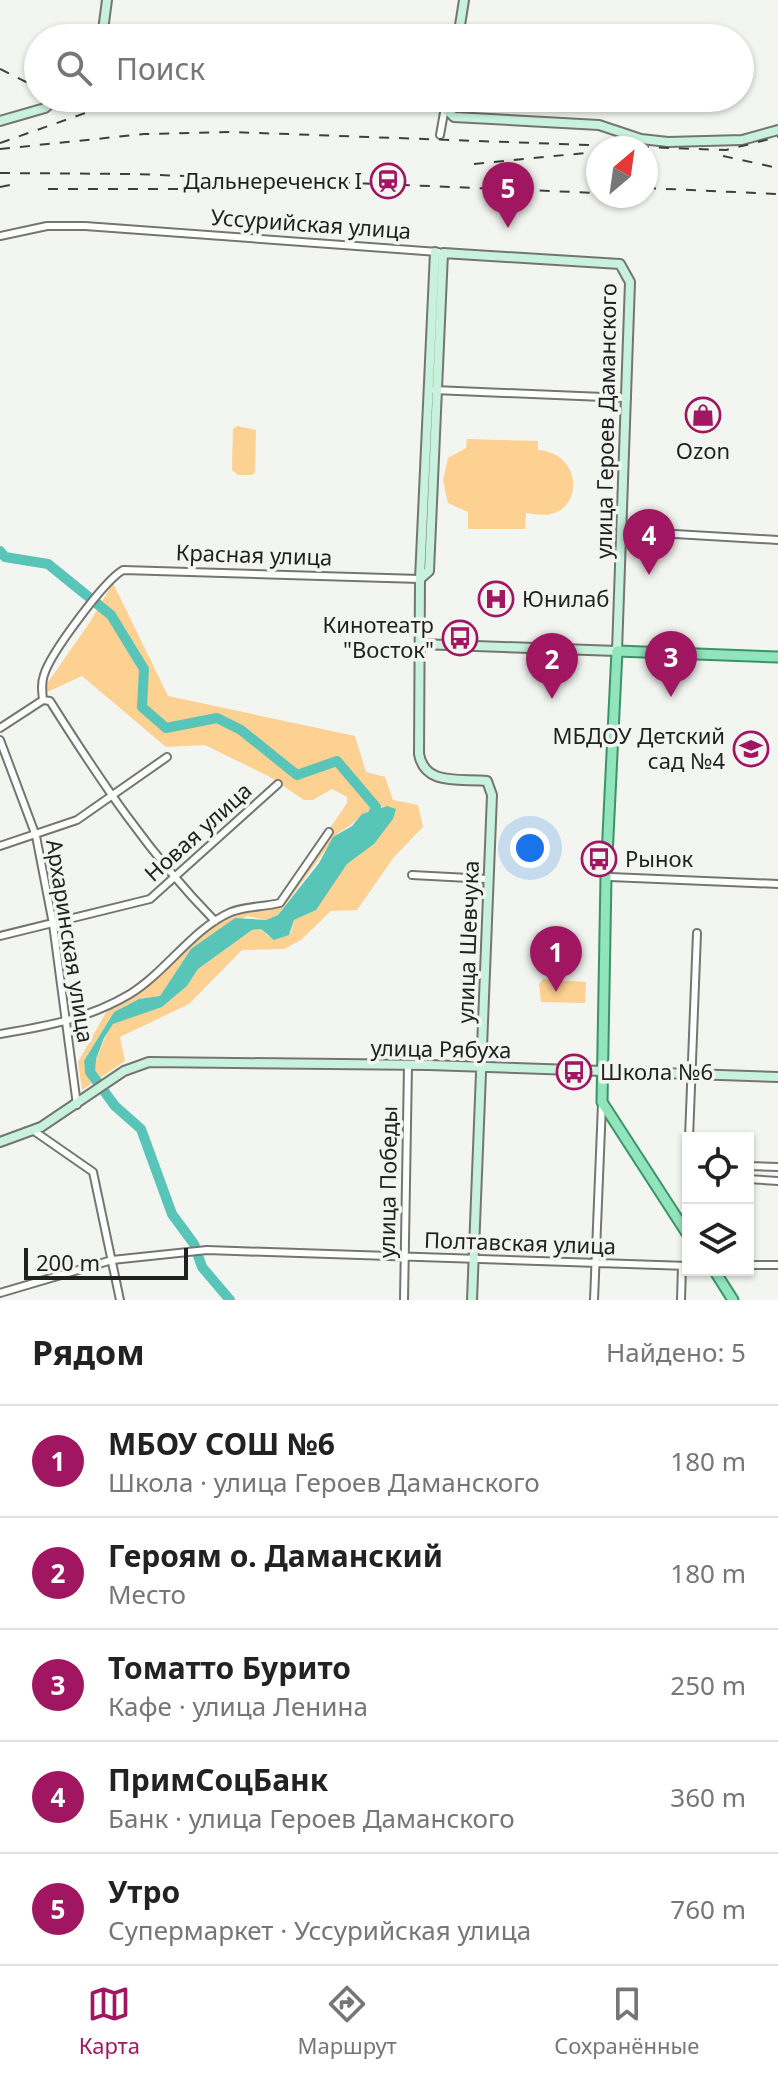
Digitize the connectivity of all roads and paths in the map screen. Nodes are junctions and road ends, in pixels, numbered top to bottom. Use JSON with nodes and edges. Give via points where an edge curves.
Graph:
{"nodes":[{"id":1,"x":107,"y":0,"type":"edge"},
{"id":2,"x":464,"y":0,"type":"edge"},
{"id":3,"x":104,"y":24,"type":"edge"},
{"id":4,"x":460,"y":24,"type":"edge"},
{"id":5,"x":31,"y":112,"type":"edge"},
{"id":6,"x":444,"y":112,"type":"edge"},
{"id":7,"x":448,"y":112,"type":"edge"},
{"id":8,"x":0,"y":121,"type":"edge"},
{"id":9,"x":778,"y":130,"type":"edge"},
{"id":10,"x":440,"y":135,"type":"dead end"},
{"id":11,"x":0,"y":236,"type":"edge"},
{"id":12,"x":439,"y":252,"type":"junction"},
{"id":13,"x":620,"y":264,"type":"joint"},
{"id":14,"x":434,"y":390,"type":"junction"},
{"id":15,"x":627,"y":398,"type":"junction"},
{"id":16,"x":624,"y":531,"type":"junction"},
{"id":17,"x":778,"y":540,"type":"edge"},
{"id":18,"x":420,"y":579,"type":"junction"},
{"id":19,"x":420,"y":644,"type":"junction"},
{"id":20,"x":617,"y":651,"type":"junction"},
{"id":21,"x":778,"y":657,"type":"edge"},
{"id":22,"x":43,"y":700,"type":"junction"},
{"id":23,"x":0,"y":728,"type":"edge"},
{"id":24,"x":0,"y":740,"type":"edge"},
{"id":25,"x":167,"y":757,"type":"dead end"},
{"id":26,"x":278,"y":784,"type":"dead end"},
{"id":27,"x":110,"y":797,"type":"junction"},
{"id":28,"x":329,"y":832,"type":"dead end"},
{"id":29,"x":36,"y":836,"type":"junction"},
{"id":30,"x":0,"y":846,"type":"edge"},
{"id":31,"x":412,"y":875,"type":"dead end"},
{"id":32,"x":610,"y":877,"type":"dead end"},
{"id":33,"x":488,"y":879,"type":"junction"},
{"id":34,"x":174,"y":880,"type":"junction"},
{"id":35,"x":778,"y":884,"type":"edge"},
{"id":36,"x":215,"y":921,"type":"junction"},
{"id":37,"x":53,"y":924,"type":"junction"},
{"id":38,"x":697,"y":933,"type":"dead end"},
{"id":39,"x":0,"y":936,"type":"edge"},
{"id":40,"x":68,"y":1023,"type":"junction"},
{"id":41,"x":0,"y":1034,"type":"edge"},
{"id":42,"x":408,"y":1065,"type":"junction"},
{"id":43,"x":483,"y":1068,"type":"junction"},
{"id":44,"x":602,"y":1069,"type":"junction"},
{"id":45,"x":692,"y":1074,"type":"junction"},
{"id":46,"x":778,"y":1077,"type":"edge"},
{"id":47,"x":602,"y":1102,"type":"junction"},
{"id":48,"x":77,"y":1105,"type":"junction"},
{"id":49,"x":34,"y":1131,"type":"junction"},
{"id":50,"x":689,"y":1132,"type":"edge"},
{"id":51,"x":0,"y":1142,"type":"edge"},
{"id":52,"x":754,"y":1166,"type":"edge"},
{"id":53,"x":778,"y":1167,"type":"edge"},
{"id":54,"x":754,"y":1179,"type":"edge"},
{"id":55,"x":778,"y":1181,"type":"edge"},
{"id":56,"x":682,"y":1226,"type":"edge"},
{"id":57,"x":405,"y":1256,"type":"junction"},
{"id":58,"x":473,"y":1258,"type":"junction"},
{"id":59,"x":112,"y":1260,"type":"junction"},
{"id":60,"x":596,"y":1265,"type":"junction"},
{"id":61,"x":754,"y":1265,"type":"edge"},
{"id":62,"x":778,"y":1265,"type":"edge"},
{"id":63,"x":682,"y":1266,"type":"edge"},
{"id":64,"x":684,"y":1276,"type":"edge"},
{"id":65,"x":718,"y":1276,"type":"edge"},
{"id":66,"x":0,"y":1297,"type":"edge"},
{"id":67,"x":120,"y":1300,"type":"edge"},
{"id":68,"x":404,"y":1300,"type":"edge"},
{"id":69,"x":472,"y":1300,"type":"edge"},
{"id":70,"x":594,"y":1300,"type":"edge"},
{"id":71,"x":681,"y":1300,"type":"edge"},
{"id":72,"x":733,"y":1300,"type":"edge"}],
"edges":[{"from":1,"to":3,"type":"main road"},
{"from":2,"to":4,"type":"main road"},
{"from":5,"to":8,"type":"main road"},
{"from":6,"to":10,"type":"street"},
{"from":7,"to":9,"type":"main road","via":[[458,118],[599,125],[653,141],[742,140]]},
{"from":11,"to":12,"type":"street","name":"Уссурийская улица","via":[[47,226],[85,226]]},
{"from":12,"to":13,"type":"main road","name":"Уссурийская улица"},
{"from":12,"to":14,"type":"main road"},
{"from":13,"to":15,"type":"main road","name":"улица Героев Даманского","via":[[630,282]]},
{"from":14,"to":15,"type":"street"},
{"from":14,"to":18,"type":"main road"},
{"from":15,"to":16,"type":"main road","name":"улица Героев Даманского"},
{"from":16,"to":17,"type":"street"},
{"from":16,"to":20,"type":"main road","name":"улица Героев Даманского"},
{"from":18,"to":19,"type":"main road"},
{"from":18,"to":22,"type":"street","name":"Красная улица","via":[[128,569],[97,595],[45,671]]},
{"from":19,"to":20,"type":"main road"},
{"from":19,"to":33,"type":"main road","name":"улица Шевчука","via":[[422,766],[438,778],[491,786]]},
{"from":20,"to":21,"type":"main road"},
{"from":20,"to":44,"type":"main road","name":"улица Героев Даманского"},
{"from":22,"to":23,"type":"street"},
{"from":22,"to":27,"type":"street","via":[[50,701]]},
{"from":24,"to":29,"type":"street","name":"Архаринская улица"},
{"from":25,"to":27,"type":"street"},
{"from":26,"to":34,"type":"street","name":"Новая улица"},
{"from":27,"to":29,"type":"street","via":[[77,820]]},
{"from":27,"to":34,"type":"street"},
{"from":28,"to":36,"type":"street","via":[[283,901],[250,906]]},
{"from":29,"to":30,"type":"street"},
{"from":29,"to":37,"type":"street","name":"Архаринская улица"},
{"from":31,"to":33,"type":"street"},
{"from":32,"to":35,"type":"street"},
{"from":33,"to":43,"type":"main road","name":"улица Шевчука"},
{"from":34,"to":36,"type":"street"},
{"from":34,"to":37,"type":"street","name":"Новая улица","via":[[145,901]]},
{"from":36,"to":40,"type":"street","via":[[135,990]]},
{"from":37,"to":39,"type":"street","name":"Новая улица"},
{"from":37,"to":40,"type":"street","name":"Архаринская улица"},
{"from":38,"to":45,"type":"street"},
{"from":40,"to":41,"type":"street"},
{"from":40,"to":48,"type":"street","name":"Архаринская улица"},
{"from":42,"to":43,"type":"main road","name":"улица Рябуха"},
{"from":42,"to":48,"type":"main road","name":"улица Рябуха","via":[[149,1062],[131,1067]]},
{"from":42,"to":57,"type":"street","name":"улица Победы"},
{"from":43,"to":44,"type":"main road","name":"улица Рябуха"},
{"from":43,"to":58,"type":"main road","name":"улица Шевчука"},
{"from":44,"to":45,"type":"main road","name":"улица Рябуха"},
{"from":44,"to":47,"type":"main road","name":"улица Героев Даманского"},
{"from":45,"to":46,"type":"main road","name":"улица Рябуха"},
{"from":45,"to":50,"type":"street"},
{"from":47,"to":56,"type":"main road"},
{"from":47,"to":60,"type":"street","name":"улица Героев Даманского"},
{"from":48,"to":49,"type":"main road","name":"улица Рябуха"},
{"from":49,"to":51,"type":"main road","name":"улица Рябуха"},
{"from":49,"to":59,"type":"street","via":[[93,1172]]},
{"from":52,"to":53,"type":"street"},
{"from":54,"to":55,"type":"street"},
{"from":57,"to":58,"type":"street","name":"Полтавская улица"},
{"from":57,"to":59,"type":"street","name":"Полтавская улица","via":[[207,1250]]},
{"from":57,"to":68,"type":"street","name":"улица Победы"},
{"from":58,"to":60,"type":"street","name":"Полтавская улица"},
{"from":58,"to":69,"type":"main road","name":"улица Шевчука"},
{"from":59,"to":66,"type":"street"},
{"from":59,"to":67,"type":"street"},
{"from":60,"to":63,"type":"street","name":"Полтавская улица"},
{"from":60,"to":70,"type":"street","name":"улица Героев Даманского"},
{"from":61,"to":62,"type":"street"},
{"from":64,"to":71,"type":"street"},
{"from":65,"to":72,"type":"main road"}]}
